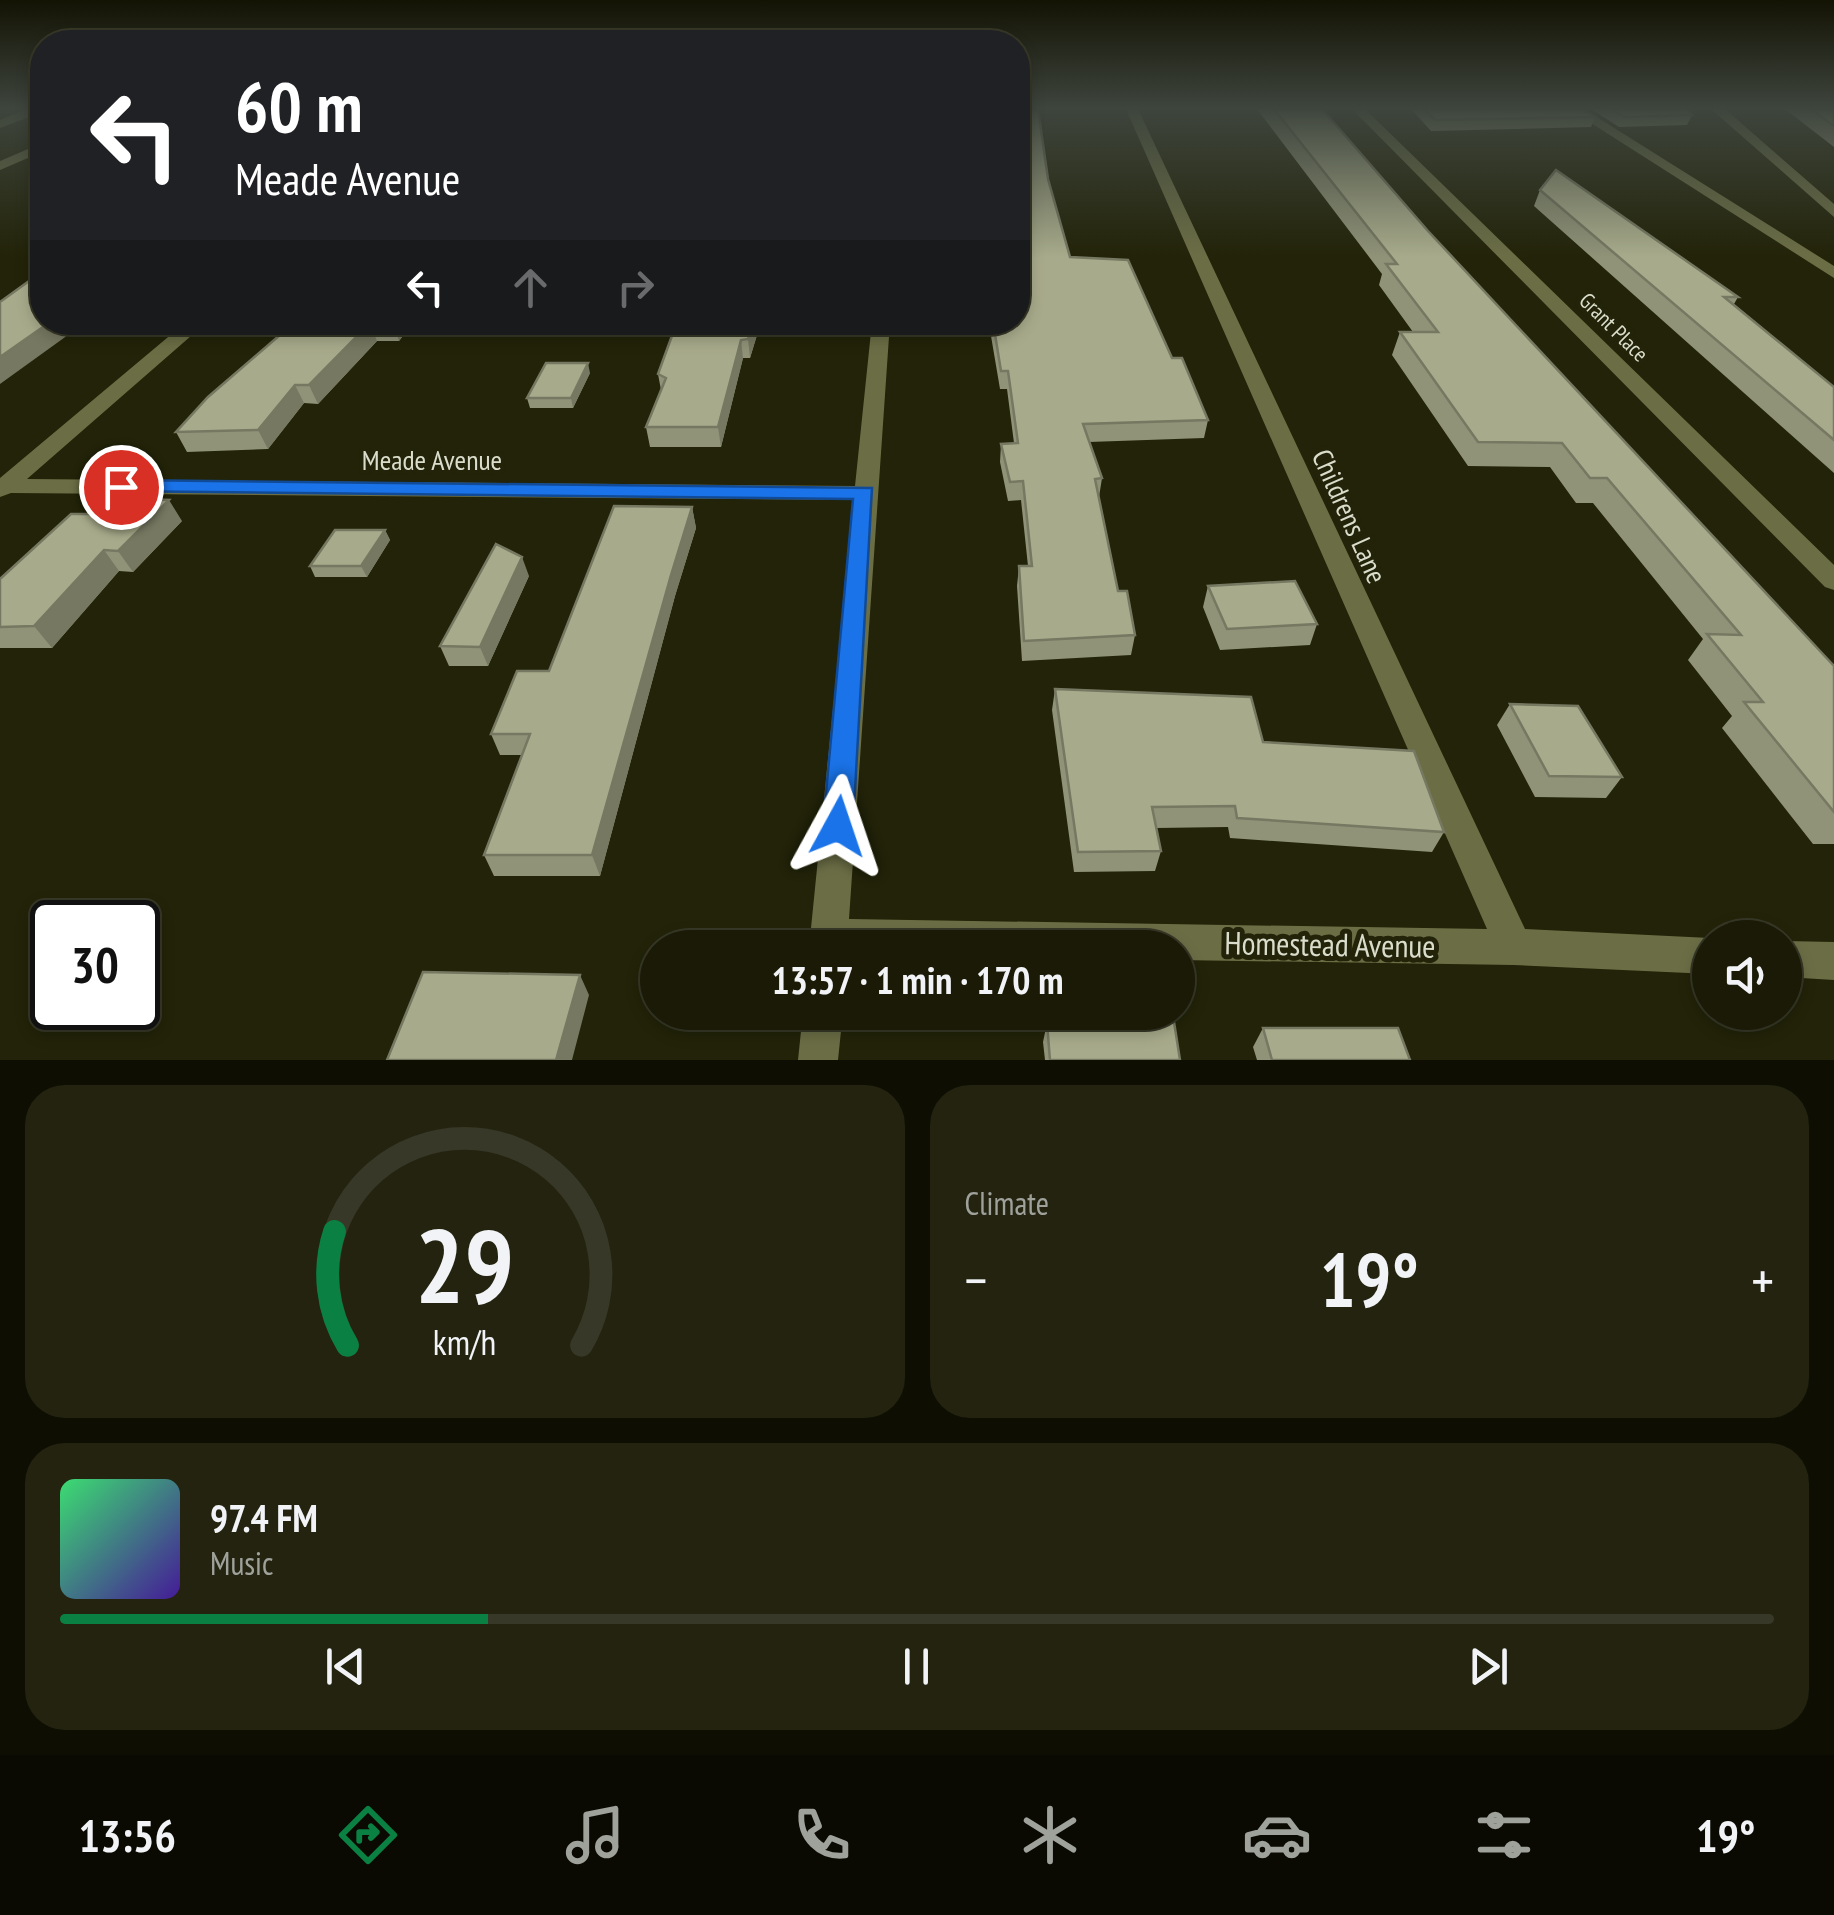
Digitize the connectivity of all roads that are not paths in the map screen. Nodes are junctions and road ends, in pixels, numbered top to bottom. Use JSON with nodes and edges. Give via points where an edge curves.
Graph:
{"nodes":[{"id":1,"x":1155,"y":158,"type":"edge"},
{"id":2,"x":1408,"y":158,"type":"edge"},
{"id":3,"x":1653,"y":158,"type":"edge"},
{"id":4,"x":1774,"y":158,"type":"edge"},
{"id":5,"x":1834,"y":212,"type":"edge"},
{"id":6,"x":1834,"y":273,"type":"edge"},
{"id":7,"x":183,"y":335,"type":"edge"},
{"id":8,"x":881,"y":335,"type":"edge"},
{"id":9,"x":2,"y":487,"type":"edge"},
{"id":10,"x":864,"y":493,"type":"junction"},
{"id":11,"x":1834,"y":581,"type":"edge"},
{"id":12,"x":830,"y":930,"type":"edge"},
{"id":13,"x":1195,"y":945,"type":"edge"},
{"id":14,"x":1514,"y":947,"type":"junction"},
{"id":15,"x":1692,"y":955,"type":"edge"},
{"id":16,"x":1802,"y":960,"type":"edge"},
{"id":17,"x":1834,"y":961,"type":"edge"},
{"id":18,"x":820,"y":1030,"type":"edge"},
{"id":19,"x":818,"y":1060,"type":"edge"}],
"edges":[{"from":1,"to":14,"type":"street","name":"Childrens Lane"},
{"from":2,"to":11,"type":"street","name":"Grant Place"},
{"from":3,"to":6,"type":"street"},
{"from":4,"to":5,"type":"street"},
{"from":7,"to":9,"type":"street"},
{"from":8,"to":10,"type":"street"},
{"from":9,"to":10,"type":"street","name":"Meade Avenue"},
{"from":10,"to":12,"type":"street"},
{"from":13,"to":14,"type":"street","name":"Homestead Avenue"},
{"from":14,"to":15,"type":"street","name":"Homestead Avenue"},
{"from":16,"to":17,"type":"street"},
{"from":18,"to":19,"type":"street"}]}
